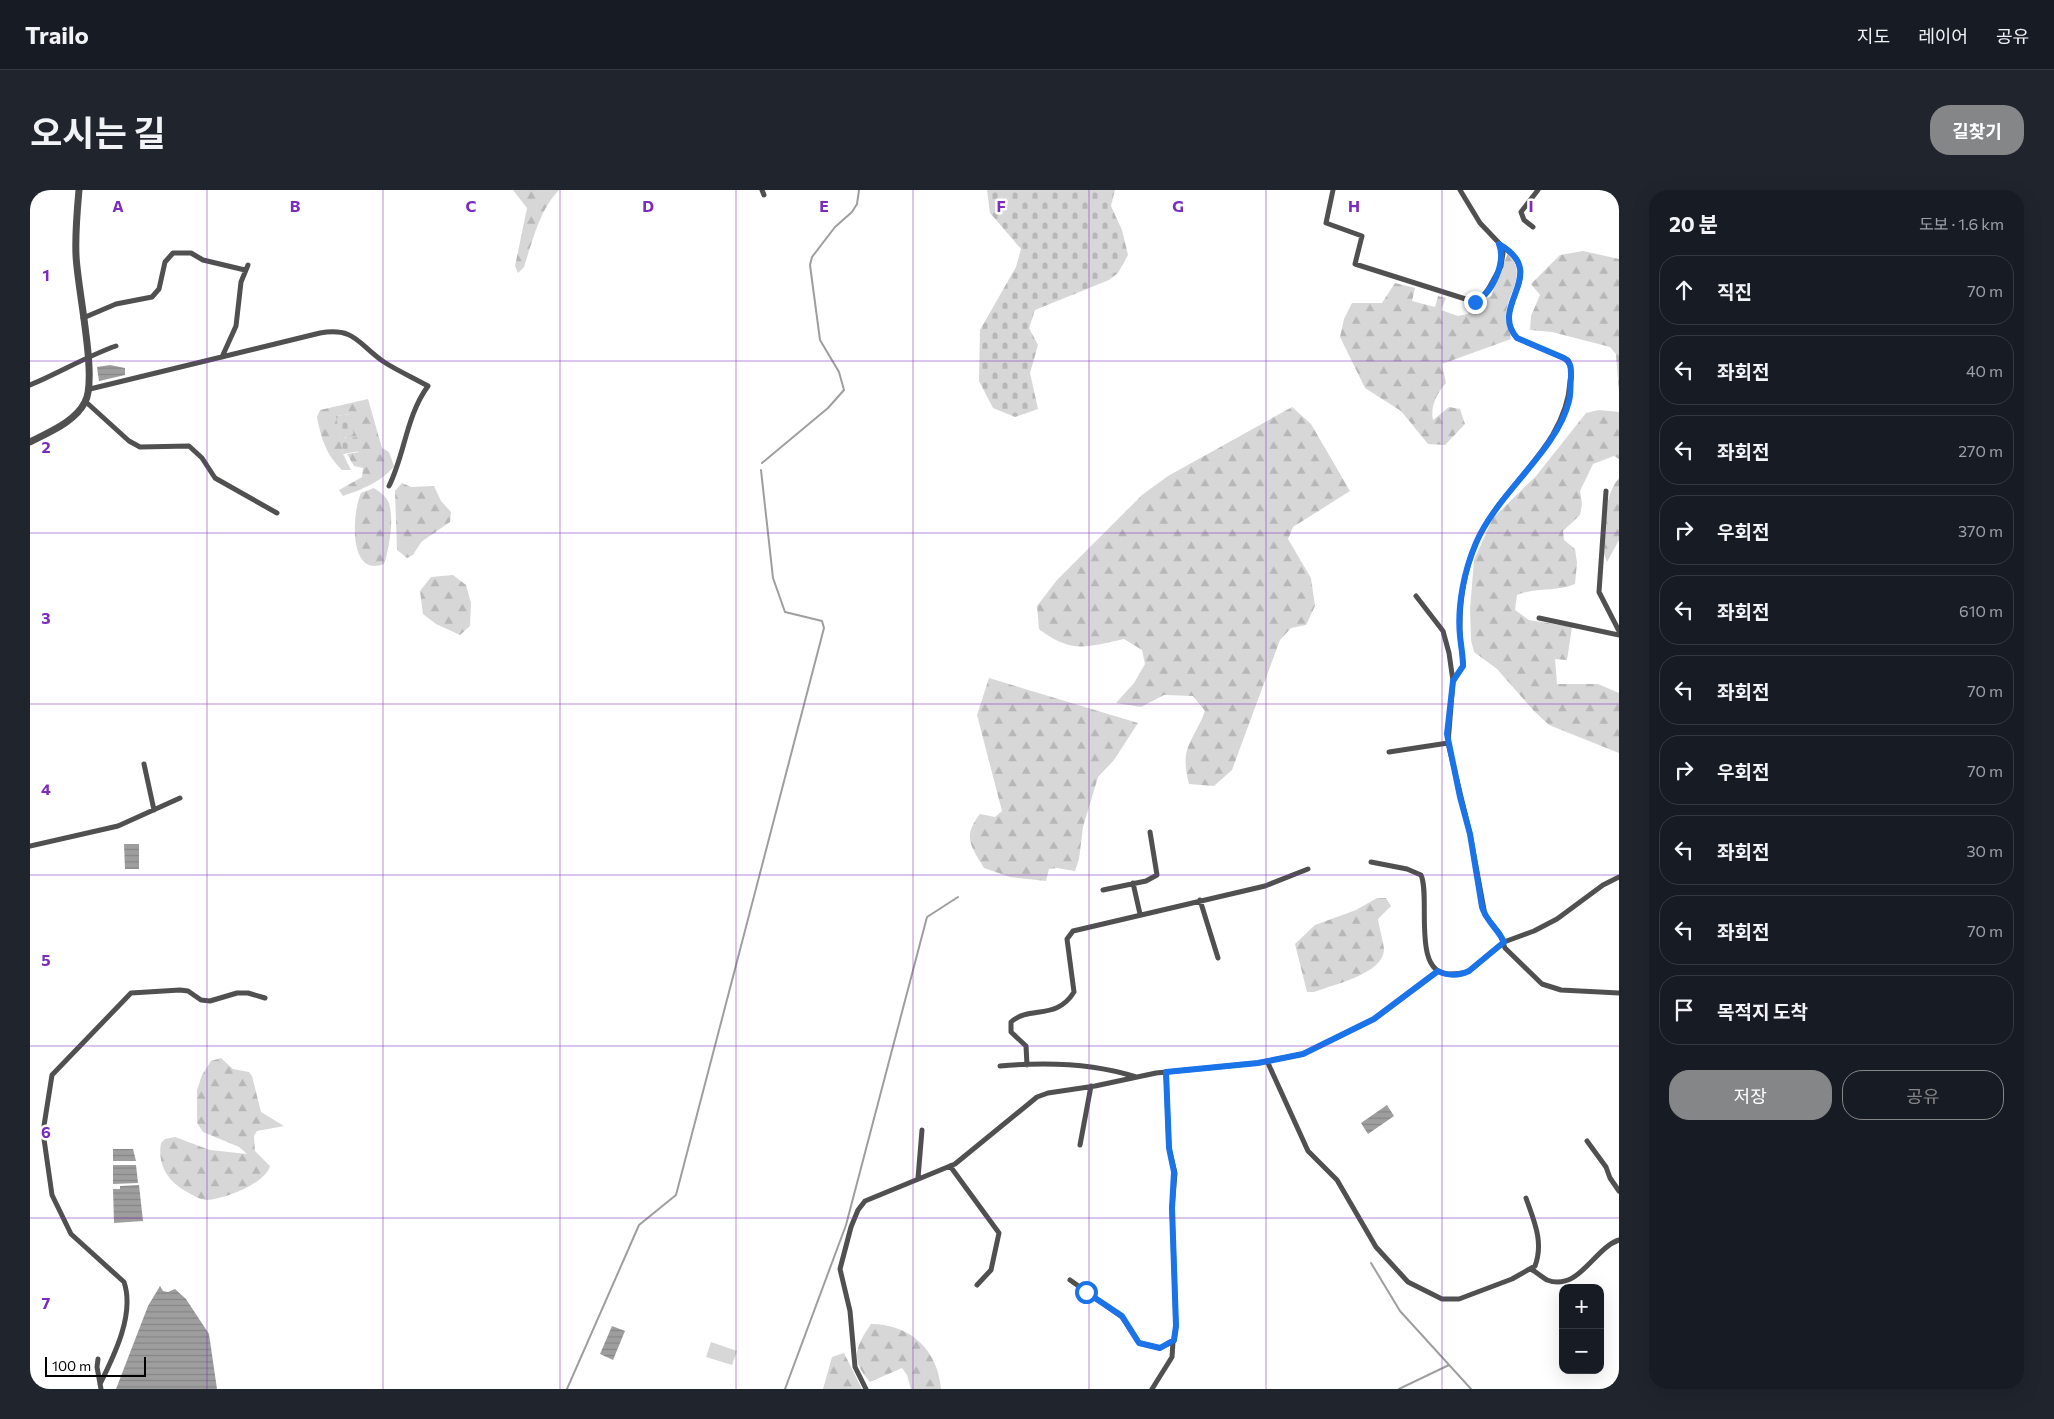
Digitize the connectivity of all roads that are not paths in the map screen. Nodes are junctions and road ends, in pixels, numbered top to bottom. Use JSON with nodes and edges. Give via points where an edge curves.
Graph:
{"nodes":[{"id":1,"x":78,"y":190,"type":"edge"},
{"id":2,"x":1333,"y":190,"type":"edge"},
{"id":3,"x":1460,"y":190,"type":"edge"},
{"id":4,"x":1538,"y":190,"type":"edge"},
{"id":5,"x":1533,"y":226,"type":"dead end"},
{"id":6,"x":1499,"y":244,"type":"junction"},
{"id":7,"x":83,"y":318,"type":"junction"},
{"id":8,"x":116,"y":346,"type":"dead end"},
{"id":9,"x":222,"y":357,"type":"junction"},
{"id":10,"x":88,"y":358,"type":"junction"},
{"id":11,"x":30,"y":385,"type":"edge"},
{"id":12,"x":90,"y":389,"type":"junction"},
{"id":13,"x":86,"y":402,"type":"junction"},
{"id":14,"x":30,"y":442,"type":"edge"},
{"id":15,"x":389,"y":486,"type":"dead end"},
{"id":16,"x":1606,"y":491,"type":"dead end"},
{"id":17,"x":277,"y":513,"type":"dead end"},
{"id":18,"x":1416,"y":596,"type":"dead end"},
{"id":19,"x":1539,"y":618,"type":"dead end"},
{"id":20,"x":1619,"y":631,"type":"edge"},
{"id":21,"x":1619,"y":635,"type":"edge"},
{"id":22,"x":1453,"y":681,"type":"junction"},
{"id":23,"x":1448,"y":743,"type":"junction"},
{"id":24,"x":1389,"y":752,"type":"dead end"},
{"id":25,"x":144,"y":764,"type":"dead end"},
{"id":26,"x":180,"y":798,"type":"dead end"},
{"id":27,"x":154,"y":810,"type":"junction"},
{"id":28,"x":1150,"y":832,"type":"dead end"},
{"id":29,"x":30,"y":846,"type":"edge"},
{"id":30,"x":1371,"y":862,"type":"dead end"},
{"id":31,"x":1308,"y":869,"type":"dead end"},
{"id":32,"x":1619,"y":877,"type":"edge"},
{"id":33,"x":1133,"y":883,"type":"junction"},
{"id":34,"x":1103,"y":890,"type":"dead end"},
{"id":35,"x":1200,"y":900,"type":"junction"},
{"id":36,"x":1140,"y":914,"type":"junction"},
{"id":37,"x":1504,"y":942,"type":"junction"},
{"id":38,"x":1218,"y":958,"type":"dead end"},
{"id":39,"x":1438,"y":971,"type":"junction"},
{"id":40,"x":1619,"y":993,"type":"edge"},
{"id":41,"x":265,"y":998,"type":"dead end"},
{"id":42,"x":1267,"y":1061,"type":"junction"},
{"id":43,"x":1027,"y":1065,"type":"junction"},
{"id":44,"x":1000,"y":1066,"type":"dead end"},
{"id":45,"x":1166,"y":1072,"type":"junction"},
{"id":46,"x":1136,"y":1077,"type":"junction"},
{"id":47,"x":1091,"y":1086,"type":"junction"},
{"id":48,"x":922,"y":1130,"type":"dead end"},
{"id":49,"x":1587,"y":1141,"type":"dead end"},
{"id":50,"x":1080,"y":1145,"type":"dead end"},
{"id":51,"x":950,"y":1166,"type":"junction"},
{"id":52,"x":918,"y":1178,"type":"junction"},
{"id":53,"x":1619,"y":1191,"type":"edge"},
{"id":54,"x":1526,"y":1198,"type":"dead end"},
{"id":55,"x":1619,"y":1240,"type":"edge"},
{"id":56,"x":1531,"y":1269,"type":"junction"},
{"id":57,"x":1070,"y":1280,"type":"dead end"},
{"id":58,"x":976,"y":1284,"type":"dead end"},
{"id":59,"x":1173,"y":1342,"type":"junction"},
{"id":60,"x":98,"y":1359,"type":"dead end"},
{"id":61,"x":101,"y":1387,"type":"edge"},
{"id":62,"x":866,"y":1389,"type":"edge"},
{"id":63,"x":1152,"y":1389,"type":"edge"}],
"edges":[{"from":1,"to":7,"type":"street","via":[[76,255]]},
{"from":2,"to":6,"type":"street","via":[[1326,223],[1362,236],[1355,264],[1387,276],[1475,302],[1489,288],[1501,266],[1503,253]]},
{"from":3,"to":6,"type":"street","via":[[1480,223]]},
{"from":4,"to":5,"type":"street","via":[[1521,212],[1524,220]]},
{"from":6,"to":22,"type":"street","via":[[1520,261],[1521,273],[1510,311],[1513,334],[1568,360],[1571,370],[1569,400],[1554,432],[1490,517],[1476,543],[1466,571],[1462,597],[1463,666]]},
{"from":7,"to":9,"type":"street","via":[[116,304],[156,294],[165,262],[173,253],[191,253],[202,260],[246,267],[236,326]]},
{"from":7,"to":10,"type":"street"},
{"from":8,"to":10,"type":"street"},
{"from":9,"to":12,"type":"street"},
{"from":9,"to":15,"type":"street","via":[[336,330],[357,339],[384,362],[428,386],[413,414]]},
{"from":10,"to":11,"type":"street"},
{"from":10,"to":12,"type":"street"},
{"from":12,"to":13,"type":"street"},
{"from":13,"to":14,"type":"street","via":[[72,418]]},
{"from":13,"to":17,"type":"street","via":[[140,447],[189,446],[202,458],[215,478]]},
{"from":16,"to":20,"type":"street","via":[[1598,592]]},
{"from":18,"to":22,"type":"street","via":[[1443,631],[1450,653]]},
{"from":19,"to":21,"type":"street"},
{"from":22,"to":23,"type":"street"},
{"from":23,"to":24,"type":"street"},
{"from":23,"to":37,"type":"street","via":[[1470,834],[1482,907]]},
{"from":25,"to":27,"type":"street"},
{"from":26,"to":27,"type":"street"},
{"from":27,"to":29,"type":"street","via":[[118,826]]},
{"from":28,"to":33,"type":"street","via":[[1157,875]]},
{"from":30,"to":39,"type":"street","via":[[1421,875],[1427,950]]},
{"from":31,"to":35,"type":"street","via":[[1265,886]]},
{"from":32,"to":37,"type":"street","via":[[1557,919]]},
{"from":33,"to":34,"type":"street"},
{"from":33,"to":36,"type":"street"},
{"from":35,"to":36,"type":"street"},
{"from":35,"to":38,"type":"street"},
{"from":36,"to":43,"type":"street","via":[[1069,934],[1067,945],[1074,992],[1061,1006],[1011,1022],[1011,1032],[1026,1046]]},
{"from":37,"to":39,"type":"street","via":[[1463,974]]},
{"from":37,"to":40,"type":"street","via":[[1505,948],[1542,984],[1561,990]]},
{"from":39,"to":42,"type":"street","via":[[1374,1019],[1303,1054]]},
{"from":41,"to":61,"type":"street","via":[[237,993],[210,1001],[180,990],[131,993],[68,1057],[50,1081],[43,1132],[52,1195],[71,1234],[124,1282],[128,1292],[121,1331]]},
{"from":42,"to":45,"type":"street"},
{"from":42,"to":56,"type":"street","via":[[1308,1151],[1337,1180],[1376,1247],[1408,1282],[1442,1299],[1459,1300]]},
{"from":43,"to":44,"type":"street"},
{"from":43,"to":46,"type":"street","via":[[1113,1069]]},
{"from":45,"to":46,"type":"street"},
{"from":45,"to":59,"type":"street","via":[[1169,1148],[1174,1172],[1176,1326]]},
{"from":46,"to":47,"type":"street"},
{"from":47,"to":50,"type":"street"},
{"from":47,"to":51,"type":"street","via":[[1037,1097]]},
{"from":48,"to":52,"type":"street"},
{"from":49,"to":53,"type":"street"},
{"from":51,"to":52,"type":"street"},
{"from":51,"to":58,"type":"street","via":[[999,1233],[991,1270]]},
{"from":52,"to":62,"type":"street","via":[[865,1201],[858,1210],[842,1258],[842,1281],[850,1311],[855,1367]]},
{"from":54,"to":56,"type":"street","via":[[1539,1245],[1538,1258]]},
{"from":55,"to":56,"type":"street","via":[[1600,1251],[1571,1278],[1560,1282],[1548,1280]]},
{"from":57,"to":59,"type":"street","via":[[1122,1316],[1139,1343],[1160,1348]]},
{"from":59,"to":63,"type":"street","via":[[1172,1356]]},
{"from":60,"to":61,"type":"street"}]}
